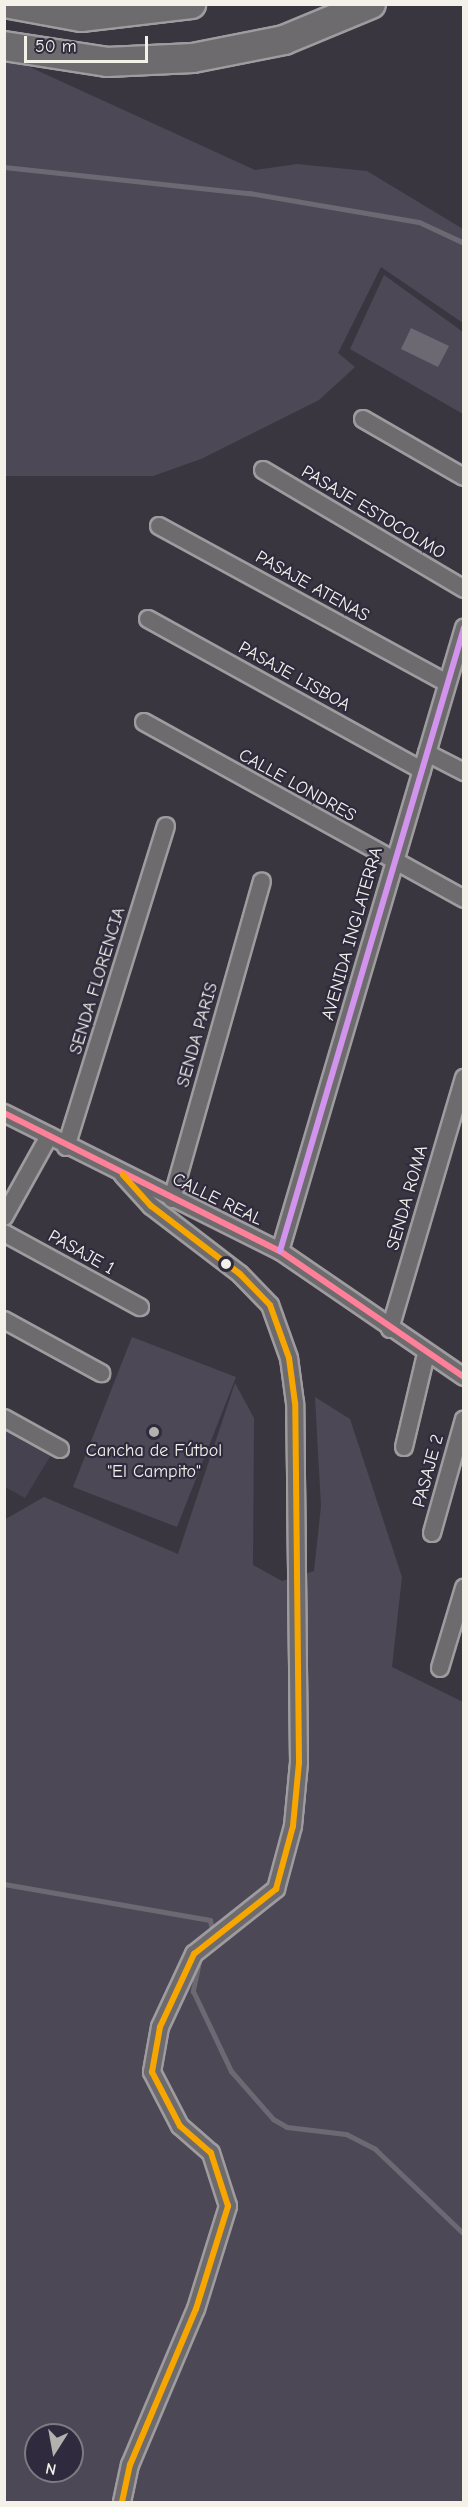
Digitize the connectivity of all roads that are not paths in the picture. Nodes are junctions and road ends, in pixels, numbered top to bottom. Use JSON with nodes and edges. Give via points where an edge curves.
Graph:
{"nodes":[{"id":1,"x":191,"y":4,"type":"edge"},
{"id":2,"x":371,"y":4,"type":"edge"},
{"id":3,"x":15,"y":6,"type":"edge"},
{"id":4,"x":4,"y":46,"type":"edge"},
{"id":5,"x":363,"y":419,"type":"dead end"},
{"id":6,"x":263,"y":470,"type":"dead end"},
{"id":7,"x":464,"y":477,"type":"edge"},
{"id":8,"x":159,"y":526,"type":"dead end"},
{"id":9,"x":464,"y":589,"type":"edge"},
{"id":10,"x":147,"y":619,"type":"dead end"},
{"id":11,"x":464,"y":628,"type":"edge"},
{"id":12,"x":460,"y":651,"type":"edge"},
{"id":13,"x":447,"y":683,"type":"junction"},
{"id":14,"x":144,"y":722,"type":"dead end"},
{"id":15,"x":427,"y":753,"type":"junction"},
{"id":16,"x":422,"y":770,"type":"junction"},
{"id":17,"x":464,"y":772,"type":"edge"},
{"id":18,"x":166,"y":826,"type":"dead end"},
{"id":19,"x":395,"y":863,"type":"junction"},
{"id":20,"x":262,"y":882,"type":"dead end"},
{"id":21,"x":464,"y":899,"type":"edge"},
{"id":22,"x":464,"y":1078,"type":"edge"},
{"id":23,"x":4,"y":1113,"type":"edge"},
{"id":24,"x":49,"y":1136,"type":"junction"},
{"id":25,"x":66,"y":1147,"type":"junction"},
{"id":26,"x":123,"y":1175,"type":"junction"},
{"id":27,"x":172,"y":1199,"type":"junction"},
{"id":28,"x":4,"y":1217,"type":"edge"},
{"id":29,"x":4,"y":1233,"type":"edge"},
{"id":30,"x":280,"y":1251,"type":"junction"},
{"id":31,"x":140,"y":1307,"type":"dead end"},
{"id":32,"x":4,"y":1320,"type":"edge"},
{"id":33,"x":390,"y":1329,"type":"junction"},
{"id":34,"x":426,"y":1354,"type":"junction"},
{"id":35,"x":101,"y":1373,"type":"dead end"},
{"id":36,"x":464,"y":1377,"type":"edge"},
{"id":37,"x":4,"y":1418,"type":"edge"},
{"id":38,"x":464,"y":1419,"type":"edge"},
{"id":39,"x":404,"y":1447,"type":"dead end"},
{"id":40,"x":60,"y":1449,"type":"dead end"},
{"id":41,"x":432,"y":1533,"type":"dead end"},
{"id":42,"x":464,"y":1588,"type":"edge"},
{"id":43,"x":440,"y":1668,"type":"dead end"},
{"id":44,"x":122,"y":2502,"type":"edge"}],
"edges":[{"from":1,"to":3,"type":"highway","via":[[100,17]]},
{"from":2,"to":4,"type":"highway","via":[[284,40],[193,58],[107,62]]},
{"from":5,"to":7,"type":"street"},
{"from":6,"to":9,"type":"street","name":"PASAJE ESTOCOLMO"},
{"from":8,"to":13,"type":"street","name":"PASAJE ATENAS"},
{"from":10,"to":16,"type":"street","name":"PASAJE LISBOA"},
{"from":11,"to":12,"type":"street","name":"AVENIDA INGLATERRA"},
{"from":12,"to":13,"type":"street","name":"AVENIDA INGLATERRA"},
{"from":13,"to":15,"type":"street","name":"AVENIDA INGLATERRA"},
{"from":14,"to":19,"type":"street","name":"CALLE LONDRES"},
{"from":15,"to":16,"type":"street","name":"AVENIDA INGLATERRA"},
{"from":15,"to":17,"type":"street"},
{"from":16,"to":19,"type":"street","name":"AVENIDA INGLATERRA"},
{"from":18,"to":25,"type":"street","name":"SENDA FLORENCIA"},
{"from":19,"to":21,"type":"street","name":"CALLE LONDRES"},
{"from":19,"to":30,"type":"street","name":"AVENIDA INGLATERRA"},
{"from":20,"to":27,"type":"street","name":"SENDA PARIS"},
{"from":22,"to":33,"type":"street","name":"SENDA ROMA"},
{"from":23,"to":24,"type":"street","name":"CALLE REAL"},
{"from":24,"to":25,"type":"street","name":"CALLE REAL"},
{"from":24,"to":28,"type":"street"},
{"from":25,"to":26,"type":"street","name":"CALLE REAL"},
{"from":26,"to":27,"type":"street","name":"CALLE REAL"},
{"from":26,"to":44,"type":"street","via":[[151,1206],[240,1274],[270,1305],[289,1358],[295,1402],[294,1711],[299,1761],[293,1827],[276,1889],[236,1916],[194,1954],[160,2027],[152,2072],[180,2126],[211,2153],[228,2206],[196,2309],[130,2465]]},
{"from":27,"to":30,"type":"street","name":"CALLE REAL"},
{"from":29,"to":31,"type":"street","name":"PASAJE 1"},
{"from":30,"to":33,"type":"street","name":"CALLE REAL"},
{"from":32,"to":35,"type":"street"},
{"from":33,"to":34,"type":"street","name":"CALLE REAL"},
{"from":34,"to":36,"type":"street","name":"CALLE REAL"},
{"from":34,"to":39,"type":"street"},
{"from":37,"to":40,"type":"street"},
{"from":38,"to":41,"type":"street","name":"PASAJE 2"},
{"from":42,"to":43,"type":"street"}]}
